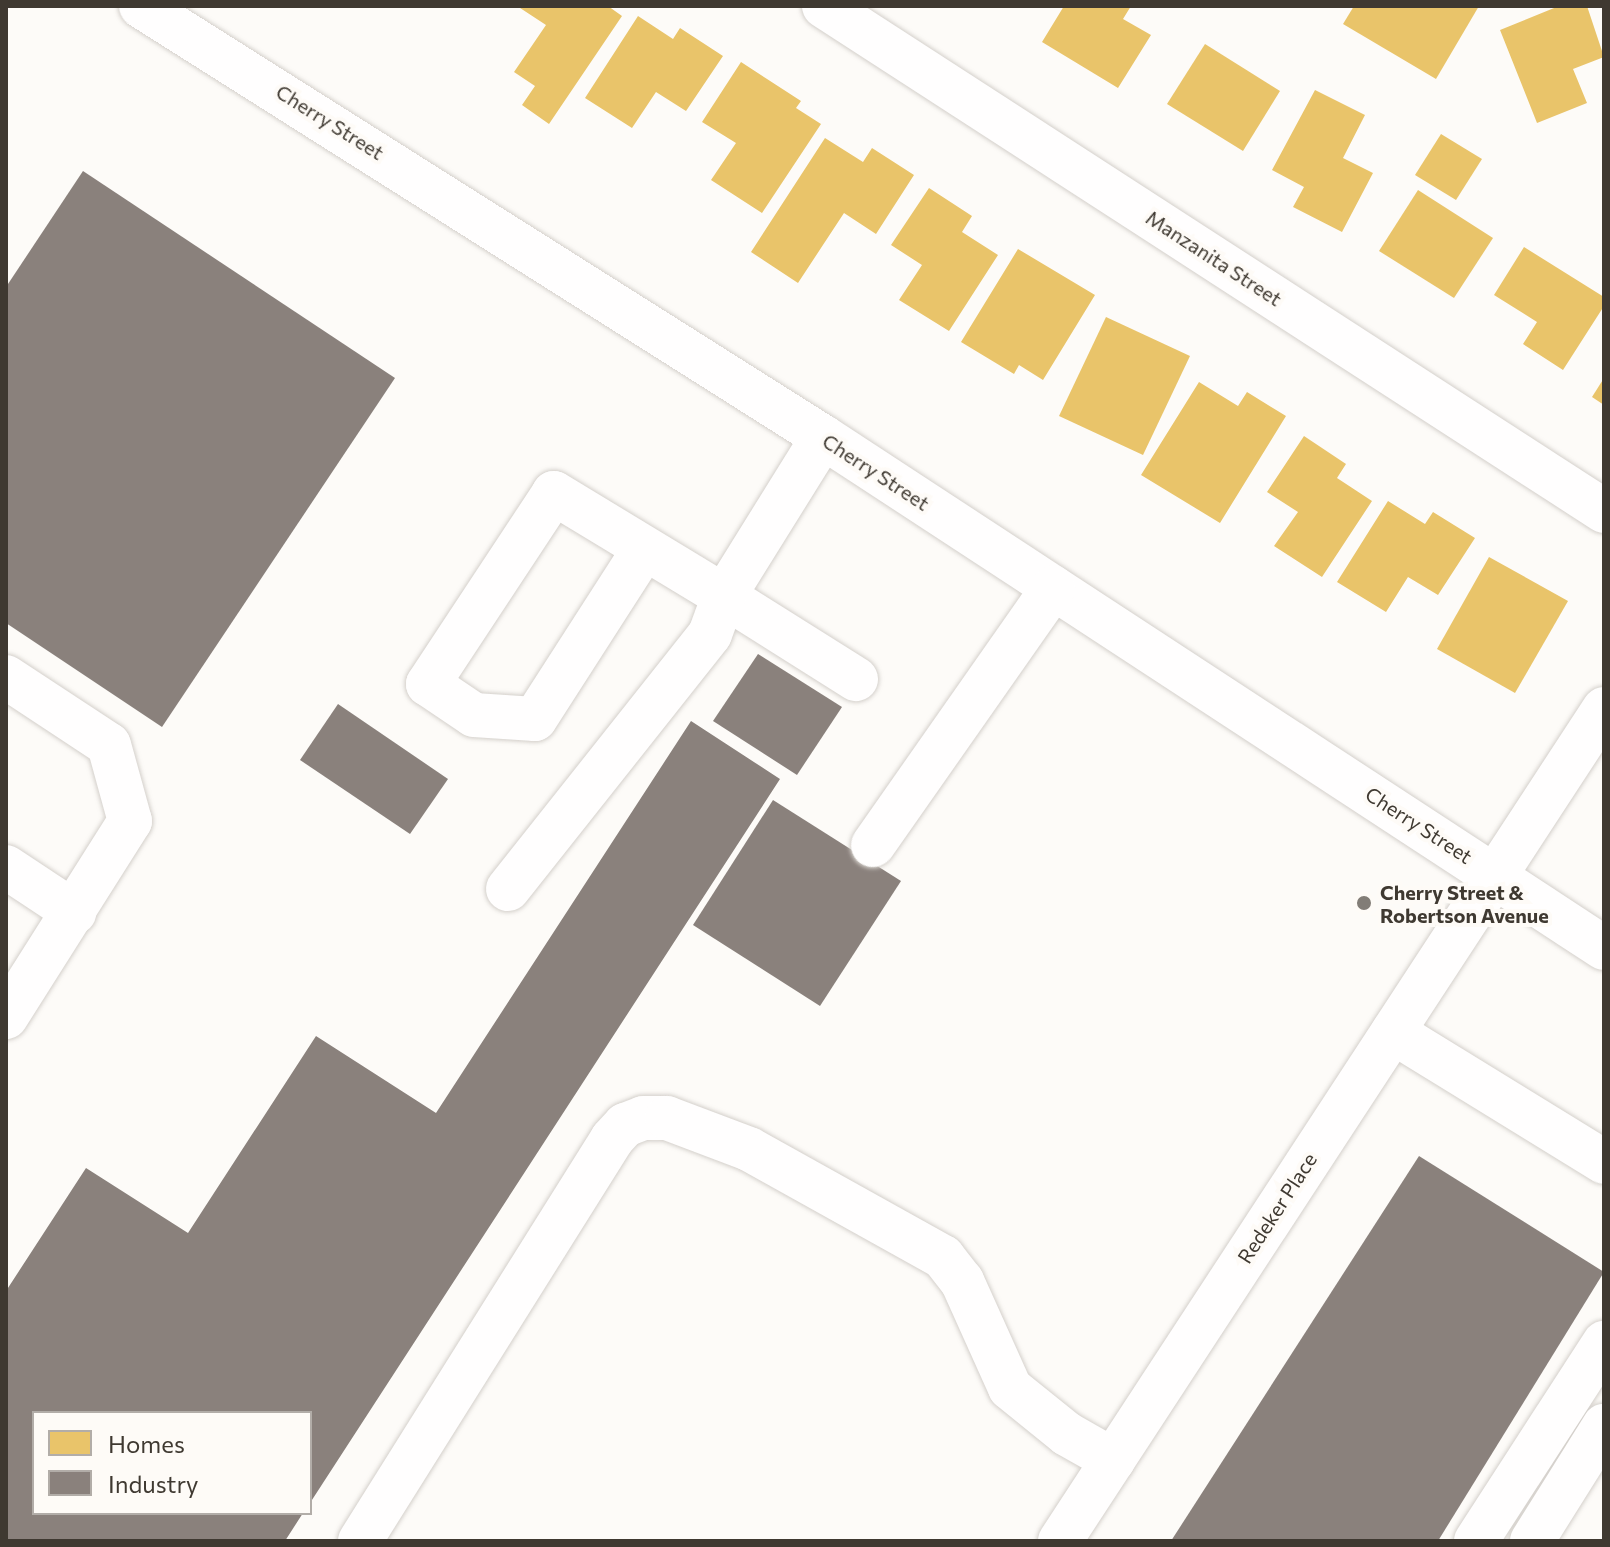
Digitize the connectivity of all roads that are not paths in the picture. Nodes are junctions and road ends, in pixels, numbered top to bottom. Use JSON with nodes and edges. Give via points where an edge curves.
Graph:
{"nodes":[{"id":1,"x":141,"y":6,"type":"edge"},
{"id":2,"x":824,"y":6,"type":"edge"},
{"id":3,"x":823,"y":437,"type":"junction"},
{"id":4,"x":1604,"y":511,"type":"edge"},
{"id":5,"x":644,"y":549,"type":"junction"},
{"id":6,"x":1053,"y":588,"type":"junction"},
{"id":7,"x":724,"y":596,"type":"junction"},
{"id":8,"x":6,"y":677,"type":"edge"},
{"id":9,"x":856,"y":679,"type":"dead end"},
{"id":10,"x":1604,"y":709,"type":"edge"},
{"id":11,"x":873,"y":845,"type":"dead end"},
{"id":12,"x":6,"y":867,"type":"edge"},
{"id":13,"x":1495,"y":876,"type":"junction"},
{"id":14,"x":508,"y":889,"type":"dead end"},
{"id":15,"x":74,"y":912,"type":"junction"},
{"id":16,"x":1604,"y":948,"type":"edge"},
{"id":17,"x":6,"y":1017,"type":"edge"},
{"id":18,"x":1393,"y":1032,"type":"junction"},
{"id":19,"x":1604,"y":1162,"type":"edge"},
{"id":20,"x":1604,"y":1343,"type":"edge"},
{"id":21,"x":1604,"y":1426,"type":"edge"},
{"id":22,"x":1113,"y":1460,"type":"junction"},
{"id":23,"x":360,"y":1541,"type":"edge"},
{"id":24,"x":1060,"y":1541,"type":"edge"},
{"id":25,"x":1476,"y":1541,"type":"edge"},
{"id":26,"x":1532,"y":1541,"type":"edge"}],
"edges":[{"from":1,"to":3,"type":"street","name":"Cherry Street"},
{"from":2,"to":4,"type":"street","name":"Manzanita Street"},
{"from":3,"to":6,"type":"street","name":"Cherry Street"},
{"from":3,"to":7,"type":"street"},
{"from":5,"to":5,"type":"street","via":[[554,493],[428,684],[474,715],[535,719]]},
{"from":5,"to":7,"type":"street"},
{"from":6,"to":11,"type":"street"},
{"from":6,"to":13,"type":"street","name":"Cherry Street"},
{"from":7,"to":9,"type":"street"},
{"from":7,"to":14,"type":"street","via":[[710,634]]},
{"from":8,"to":15,"type":"street","via":[[109,745],[130,821]]},
{"from":10,"to":13,"type":"street","name":"Redeker Place"},
{"from":12,"to":15,"type":"street"},
{"from":13,"to":16,"type":"street","name":"Cherry Street"},
{"from":13,"to":18,"type":"street","name":"Redeker Place"},
{"from":15,"to":17,"type":"street"},
{"from":18,"to":19,"type":"street"},
{"from":18,"to":22,"type":"street","name":"Redeker Place"},
{"from":20,"to":25,"type":"street"},
{"from":21,"to":26,"type":"street"},
{"from":22,"to":23,"type":"street","via":[[1067,1434],[1010,1388],[962,1281],[943,1257],[749,1149],[667,1118],[643,1118],[625,1125],[612,1139]]},
{"from":22,"to":24,"type":"street","name":"Redeker Place"}]}
